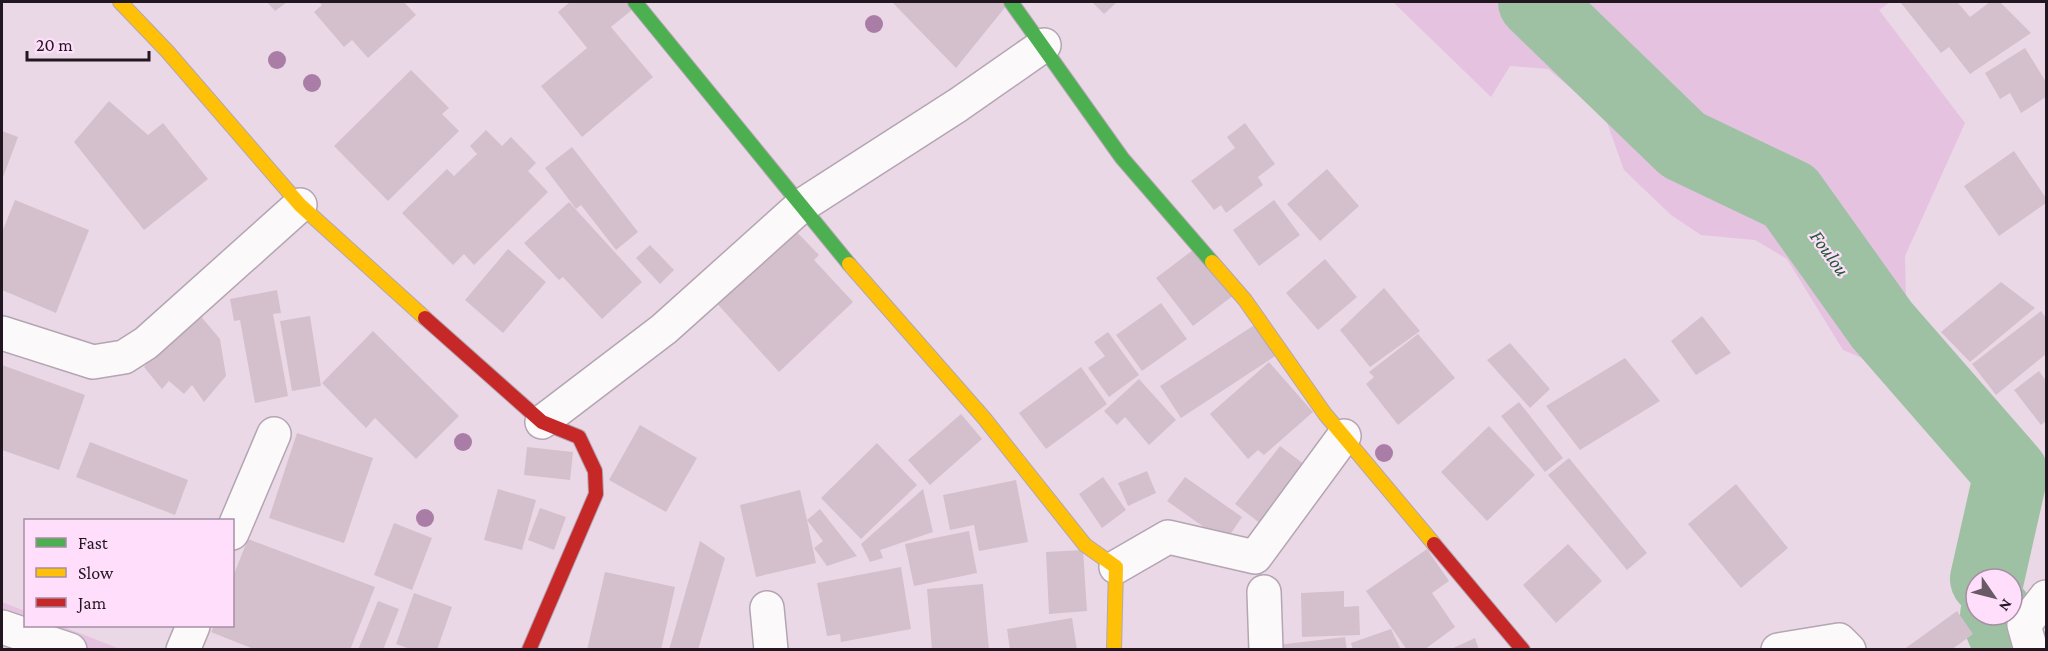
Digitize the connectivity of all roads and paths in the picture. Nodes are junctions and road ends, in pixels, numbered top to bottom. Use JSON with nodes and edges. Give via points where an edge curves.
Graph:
{"nodes":[{"id":1,"x":120,"y":2,"type":"edge"},
{"id":2,"x":635,"y":2,"type":"edge"},
{"id":3,"x":1011,"y":2,"type":"edge"},
{"id":4,"x":1044,"y":45,"type":"junction"},
{"id":5,"x":300,"y":205,"type":"junction"},
{"id":6,"x":801,"y":206,"type":"junction"},
{"id":7,"x":2,"y":333,"type":"edge"},
{"id":8,"x":542,"y":422,"type":"junction"},
{"id":9,"x":274,"y":435,"type":"dead end"},
{"id":10,"x":1344,"y":436,"type":"junction"},
{"id":11,"x":234,"y":528,"type":"edge"},
{"id":12,"x":1116,"y":567,"type":"junction"},
{"id":13,"x":1264,"y":592,"type":"dead end"},
{"id":14,"x":2046,"y":597,"type":"edge"},
{"id":15,"x":767,"y":608,"type":"dead end"},
{"id":16,"x":2,"y":627,"type":"edge"},
{"id":17,"x":193,"y":627,"type":"edge"},
{"id":18,"x":70,"y":650,"type":"edge"},
{"id":19,"x":183,"y":650,"type":"edge"},
{"id":20,"x":529,"y":650,"type":"edge"},
{"id":21,"x":771,"y":650,"type":"edge"},
{"id":22,"x":1114,"y":650,"type":"edge"},
{"id":23,"x":1266,"y":650,"type":"edge"},
{"id":24,"x":1523,"y":650,"type":"edge"},
{"id":25,"x":1778,"y":650,"type":"edge"},
{"id":26,"x":1849,"y":650,"type":"edge"},
{"id":27,"x":2031,"y":650,"type":"edge"}],
"edges":[{"from":1,"to":5,"type":"street"},
{"from":2,"to":6,"type":"street"},
{"from":3,"to":4,"type":"street"},
{"from":4,"to":6,"type":"street"},
{"from":4,"to":10,"type":"street","via":[[1122,158],[1245,300]]},
{"from":5,"to":7,"type":"street","via":[[146,343],[124,357],[93,362]]},
{"from":5,"to":8,"type":"street"},
{"from":6,"to":8,"type":"street","via":[[664,329]]},
{"from":6,"to":12,"type":"street","via":[[984,418],[1085,545]]},
{"from":8,"to":20,"type":"street","via":[[579,437],[595,471],[596,494]]},
{"from":9,"to":11,"type":"street"},
{"from":10,"to":12,"type":"street","via":[[1255,557],[1168,537]]},
{"from":10,"to":24,"type":"street"},
{"from":12,"to":22,"type":"street"},
{"from":13,"to":23,"type":"street"},
{"from":14,"to":27,"type":"street","via":[[2024,625]]},
{"from":15,"to":21,"type":"street"},
{"from":16,"to":18,"type":"street"},
{"from":17,"to":19,"type":"street"},
{"from":25,"to":26,"type":"street","via":[[1839,640]]}]}
